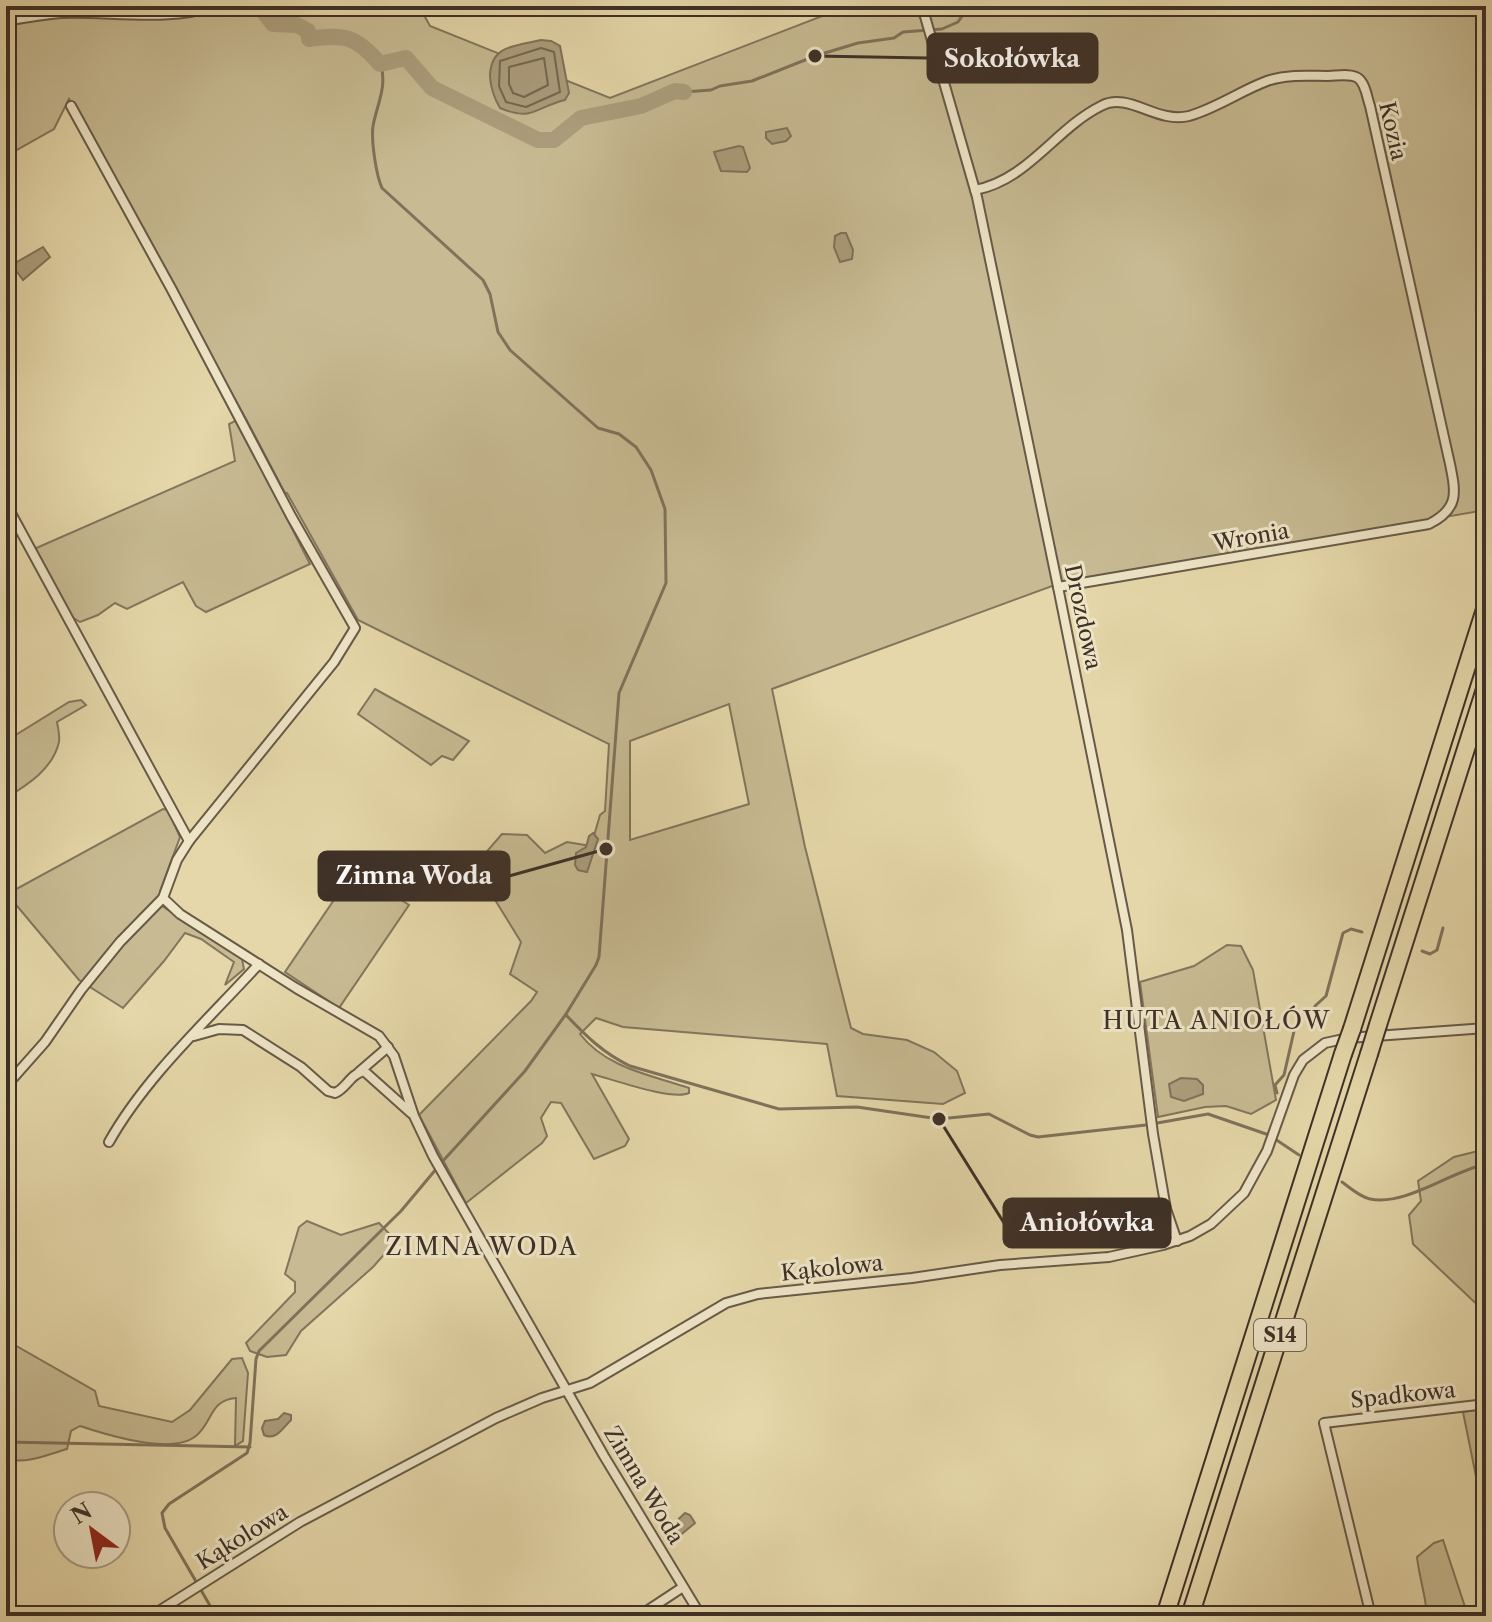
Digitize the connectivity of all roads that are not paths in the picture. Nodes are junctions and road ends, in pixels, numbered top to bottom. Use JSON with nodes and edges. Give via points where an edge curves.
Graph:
{"nodes":[{"id":1,"x":213,"y":6,"type":"edge"},
{"id":2,"x":922,"y":6,"type":"edge"},
{"id":3,"x":6,"y":21,"type":"edge"},
{"id":4,"x":71,"y":106,"type":"dead end"},
{"id":5,"x":975,"y":190,"type":"junction"},
{"id":6,"x":6,"y":504,"type":"edge"},
{"id":7,"x":1447,"y":512,"type":"joint"},
{"id":8,"x":1058,"y":587,"type":"junction"},
{"id":9,"x":1486,"y":606,"type":"edge"},
{"id":10,"x":1486,"y":686,"type":"edge"},
{"id":11,"x":189,"y":841,"type":"junction"},
{"id":12,"x":163,"y":898,"type":"junction"},
{"id":13,"x":259,"y":964,"type":"junction"},
{"id":14,"x":1486,"y":1028,"type":"edge"},
{"id":15,"x":194,"y":1036,"type":"junction"},
{"id":16,"x":388,"y":1047,"type":"junction"},
{"id":17,"x":359,"y":1072,"type":"junction"},
{"id":18,"x":6,"y":1086,"type":"edge"},
{"id":19,"x":416,"y":1119,"type":"junction"},
{"id":20,"x":109,"y":1142,"type":"dead end"},
{"id":21,"x":1177,"y":1241,"type":"junction"},
{"id":22,"x":568,"y":1391,"type":"junction"},
{"id":23,"x":1486,"y":1404,"type":"edge"},
{"id":24,"x":683,"y":1587,"type":"junction"},
{"id":25,"x":151,"y":1616,"type":"edge"},
{"id":26,"x":639,"y":1616,"type":"edge"},
{"id":27,"x":701,"y":1616,"type":"edge"},
{"id":28,"x":1165,"y":1616,"type":"edge"},
{"id":29,"x":1190,"y":1616,"type":"edge"},
{"id":30,"x":1371,"y":1616,"type":"edge"}],
"edges":[{"from":1,"to":3,"type":"street","via":[[117,15],[61,13]]},
{"from":2,"to":5,"type":"street","name":"Drozdowa"},
{"from":4,"to":11,"type":"street","via":[[355,628],[334,662]]},
{"from":5,"to":7,"type":"street","name":"Kozia","via":[[1017,174],[1053,141],[1113,101],[1170,118],[1213,108],[1284,77],[1358,78],[1370,106],[1450,464],[1455,489]]},
{"from":5,"to":8,"type":"street","name":"Drozdowa"},
{"from":6,"to":11,"type":"street"},
{"from":7,"to":8,"type":"street","name":"Wronia","via":[[1412,528]]},
{"from":8,"to":21,"type":"street","name":"Drozdowa","via":[[1127,930],[1152,1124],[1166,1209]]},
{"from":9,"to":28,"type":"highway","number":"S14","bridge":true},
{"from":10,"to":29,"type":"highway","number":"S14","bridge":true},
{"from":11,"to":12,"type":"street"},
{"from":12,"to":13,"type":"street"},
{"from":12,"to":18,"type":"street","via":[[120,942]]},
{"from":13,"to":15,"type":"street"},
{"from":13,"to":16,"type":"street","via":[[367,1028]]},
{"from":14,"to":21,"type":"street","name":"Kąkolowa","via":[[1348,1038],[1314,1049],[1298,1069],[1267,1151],[1244,1193],[1211,1224]]},
{"from":15,"to":17,"type":"street","via":[[243,1030],[335,1093]]},
{"from":15,"to":20,"type":"street","via":[[163,1068]]},
{"from":16,"to":17,"type":"street"},
{"from":16,"to":19,"type":"street","name":"Zimna Woda"},
{"from":17,"to":19,"type":"street","via":[[368,1073]]},
{"from":19,"to":22,"type":"street","name":"Zimna Woda"},
{"from":21,"to":22,"type":"street","name":"Kąkolowa","via":[[1109,1257],[743,1297]]},
{"from":22,"to":24,"type":"street","name":"Zimna Woda"},
{"from":22,"to":25,"type":"street","name":"Kąkolowa","via":[[530,1403],[413,1461],[300,1522]]},
{"from":23,"to":30,"type":"street","name":"Spadkowa","via":[[1324,1423]]},
{"from":24,"to":26,"type":"street"},
{"from":24,"to":27,"type":"street","name":"Zimna Woda"}]}
